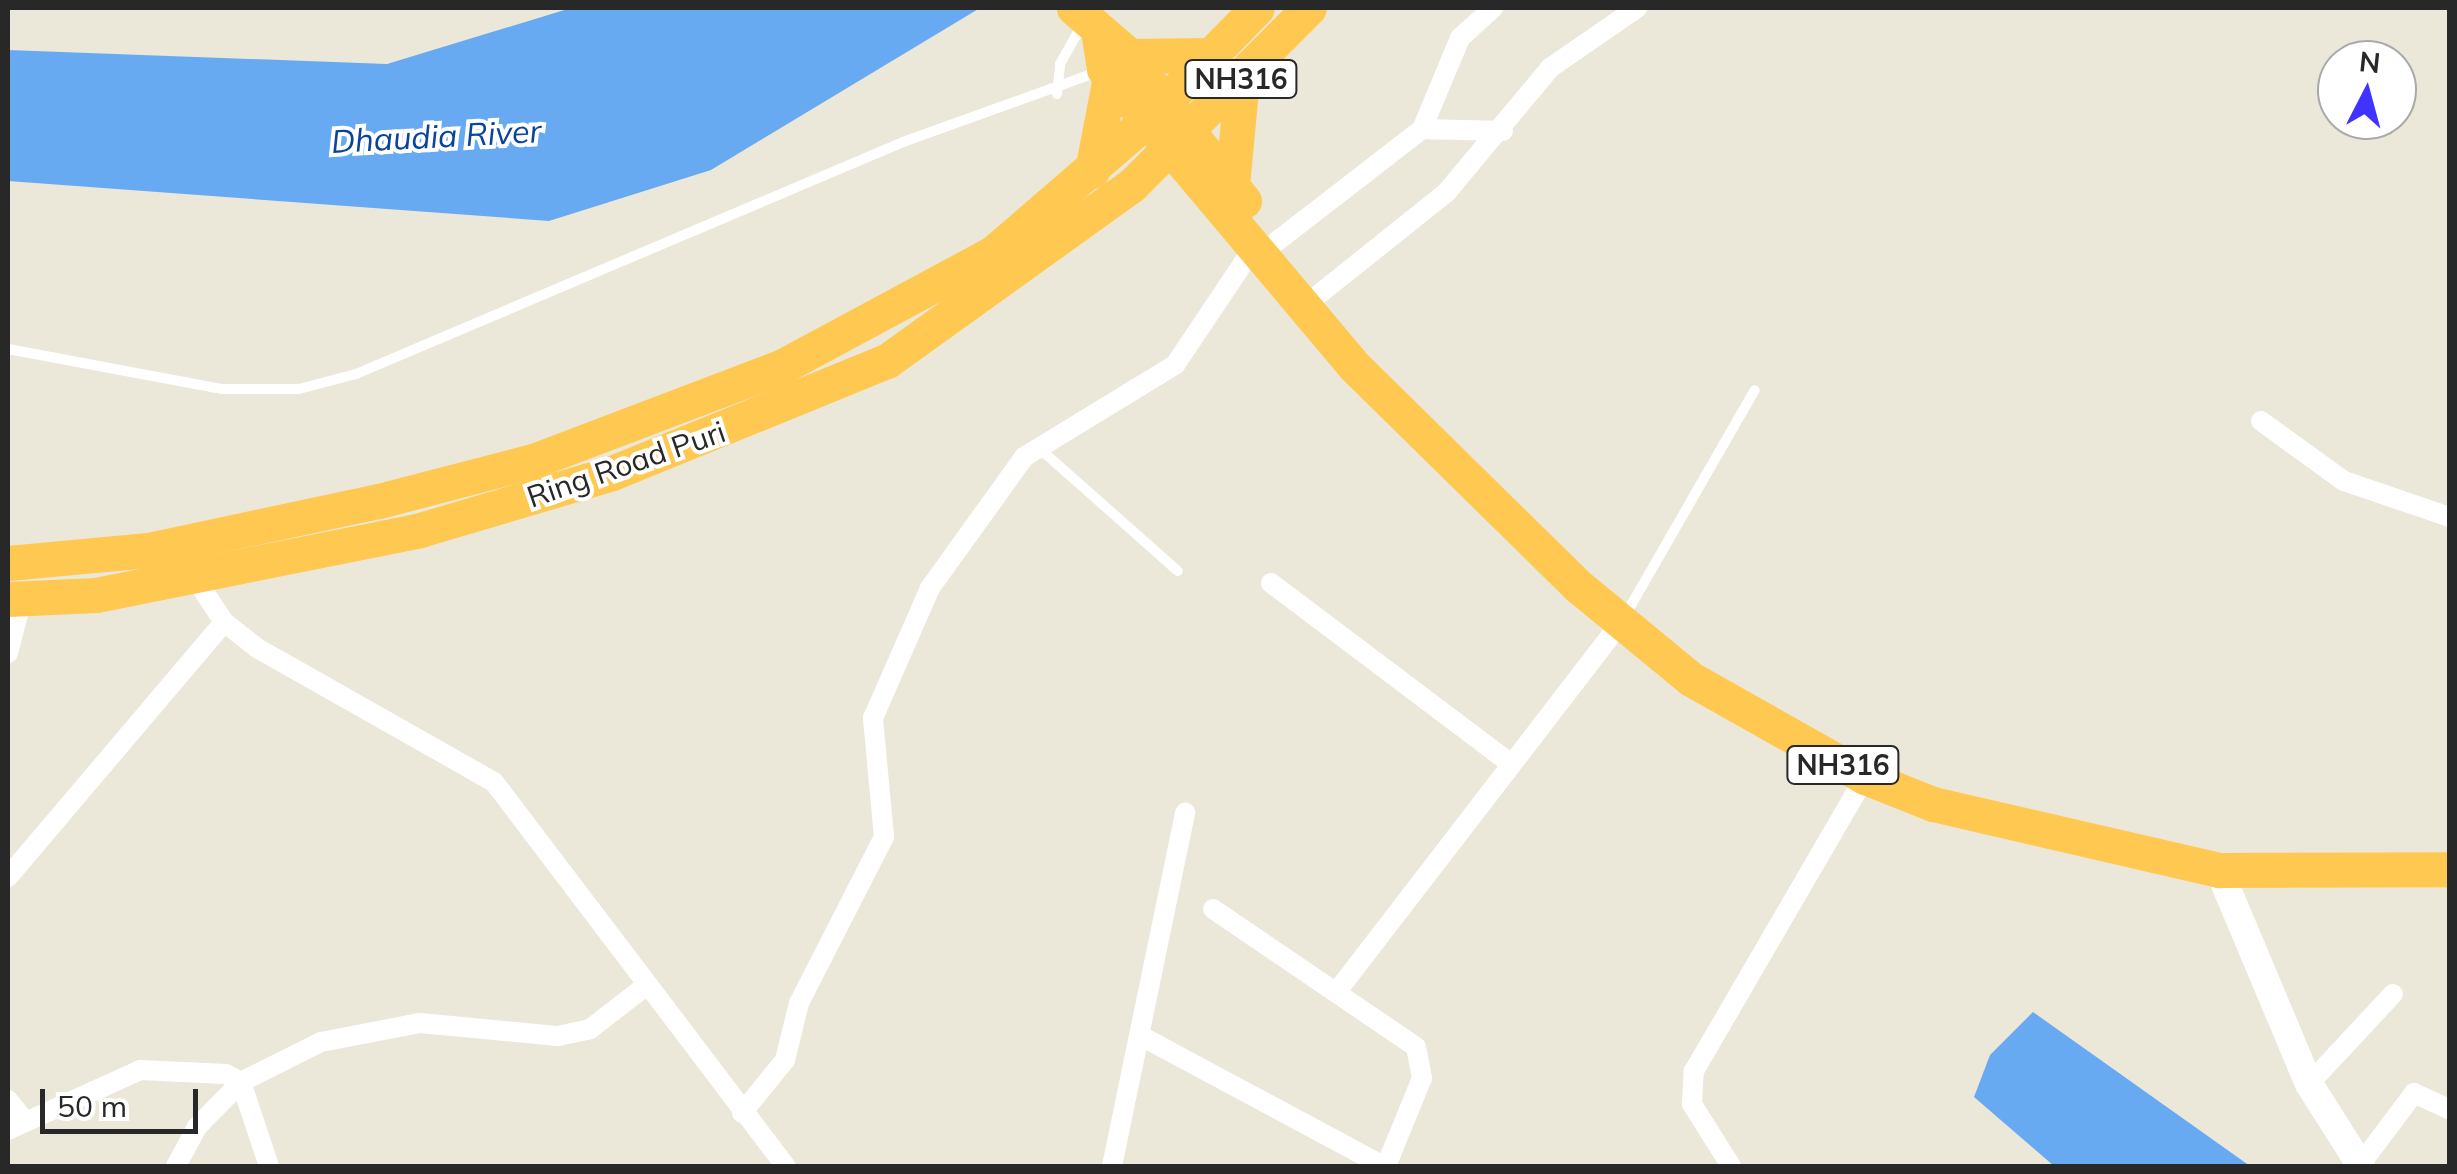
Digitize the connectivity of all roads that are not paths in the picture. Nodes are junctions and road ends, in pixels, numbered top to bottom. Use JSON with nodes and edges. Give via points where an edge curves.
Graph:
{"nodes":[{"id":1,"x":1257,"y":8,"type":"edge"},
{"id":2,"x":1309,"y":8,"type":"edge"},
{"id":3,"x":1493,"y":8,"type":"edge"},
{"id":4,"x":1637,"y":8,"type":"edge"},
{"id":5,"x":1101,"y":41,"type":"edge"},
{"id":6,"x":1211,"y":55,"type":"junction"},
{"id":7,"x":1242,"y":78,"type":"junction"},
{"id":8,"x":1057,"y":94,"type":"junction"},
{"id":9,"x":1155,"y":111,"type":"junction"},
{"id":10,"x":1422,"y":129,"type":"junction"},
{"id":11,"x":1503,"y":131,"type":"junction"},
{"id":12,"x":1180,"y":139,"type":"junction"},
{"id":13,"x":1092,"y":171,"type":"junction"},
{"id":14,"x":1132,"y":185,"type":"junction"},
{"id":15,"x":1222,"y":191,"type":"junction"},
{"id":16,"x":1265,"y":244,"type":"junction"},
{"id":17,"x":1318,"y":295,"type":"junction"},
{"id":18,"x":8,"y":349,"type":"edge"},
{"id":19,"x":1367,"y":371,"type":"junction"},
{"id":20,"x":1755,"y":390,"type":"dead end"},
{"id":21,"x":2261,"y":421,"type":"dead end"},
{"id":22,"x":1040,"y":449,"type":"junction"},
{"id":23,"x":2450,"y":517,"type":"edge"},
{"id":24,"x":8,"y":562,"type":"edge"},
{"id":25,"x":1178,"y":571,"type":"dead end"},
{"id":26,"x":195,"y":578,"type":"junction"},
{"id":27,"x":1271,"y":582,"type":"dead end"},
{"id":28,"x":14,"y":599,"type":"edge"},
{"id":29,"x":224,"y":622,"type":"junction"},
{"id":30,"x":1620,"y":624,"type":"junction"},
{"id":31,"x":8,"y":654,"type":"edge"},
{"id":32,"x":1510,"y":763,"type":"junction"},
{"id":33,"x":1865,"y":777,"type":"junction"},
{"id":34,"x":1185,"y":812,"type":"dead end"},
{"id":35,"x":2450,"y":869,"type":"edge"},
{"id":36,"x":2218,"y":870,"type":"junction"},
{"id":37,"x":8,"y":877,"type":"edge"},
{"id":38,"x":1214,"y":910,"type":"dead end"},
{"id":39,"x":647,"y":985,"type":"junction"},
{"id":40,"x":1338,"y":990,"type":"junction"},
{"id":41,"x":2393,"y":994,"type":"dead end"},
{"id":42,"x":1141,"y":1036,"type":"junction"},
{"id":43,"x":241,"y":1082,"type":"junction"},
{"id":44,"x":2310,"y":1084,"type":"junction"},
{"id":45,"x":8,"y":1100,"type":"edge"},
{"id":46,"x":2450,"y":1110,"type":"edge"},
{"id":47,"x":742,"y":1113,"type":"junction"},
{"id":48,"x":17,"y":1126,"type":"edge"},
{"id":49,"x":176,"y":1166,"type":"edge"},
{"id":50,"x":269,"y":1166,"type":"edge"},
{"id":51,"x":784,"y":1166,"type":"edge"},
{"id":52,"x":1112,"y":1166,"type":"edge"},
{"id":53,"x":1385,"y":1166,"type":"edge"},
{"id":54,"x":1731,"y":1166,"type":"edge"},
{"id":55,"x":2361,"y":1166,"type":"edge"}],
"edges":[{"from":1,"to":6,"type":"highway","number":"NH316"},
{"from":2,"to":7,"type":"highway","number":"NH316"},
{"from":3,"to":10,"type":"street","via":[[1460,38]]},
{"from":4,"to":11,"type":"street","via":[[1532,84]]},
{"from":5,"to":6,"type":"highway"},
{"from":5,"to":8,"type":"lane"},
{"from":5,"to":8,"type":"lane","via":[[1060,64]]},
{"from":5,"to":9,"type":"highway","number":"NH316"},
{"from":5,"to":13,"type":"highway"},
{"from":6,"to":9,"type":"highway","number":"NH316"},
{"from":7,"to":12,"type":"highway","number":"NH316"},
{"from":7,"to":15,"type":"highway","number":"NH316"},
{"from":8,"to":18,"type":"lane","via":[[903,142],[356,374],[299,389],[222,389]]},
{"from":9,"to":12,"type":"highway","number":"NH316"},
{"from":9,"to":13,"type":"highway","name":"Ring Road Puri"},
{"from":10,"to":11,"type":"street"},
{"from":10,"to":16,"type":"street"},
{"from":11,"to":17,"type":"street","via":[[1446,193]]},
{"from":12,"to":14,"type":"highway","name":"Ring Road Puri"},
{"from":12,"to":15,"type":"highway","number":"NH316"},
{"from":13,"to":24,"type":"highway","name":"Ring Road Puri","via":[[993,254],[893,313],[654,418],[533,461],[270,526],[82,560]]},
{"from":14,"to":15,"type":"highway"},
{"from":14,"to":26,"type":"highway","name":"Ring Road Puri","via":[[987,298],[888,362],[760,417],[420,530]]},
{"from":15,"to":16,"type":"highway","number":"NH316"},
{"from":16,"to":17,"type":"highway","number":"NH316"},
{"from":16,"to":19,"type":"highway","number":"NH316"},
{"from":16,"to":22,"type":"street","via":[[1175,365]]},
{"from":17,"to":19,"type":"highway","number":"NH316","via":[[1366,355]]},
{"from":19,"to":30,"type":"highway","number":"NH316","via":[[1484,498]]},
{"from":20,"to":30,"type":"lane"},
{"from":21,"to":23,"type":"street","via":[[2344,480]]},
{"from":22,"to":25,"type":"lane"},
{"from":22,"to":47,"type":"street","via":[[986,500],[898,646],[871,750],[885,799],[884,837],[799,1003],[785,1060]]},
{"from":26,"to":28,"type":"highway","name":"Ring Road Puri"},
{"from":26,"to":29,"type":"street"},
{"from":27,"to":32,"type":"street"},
{"from":28,"to":31,"type":"street"},
{"from":29,"to":37,"type":"street"},
{"from":29,"to":39,"type":"street","via":[[494,782]]},
{"from":30,"to":32,"type":"street"},
{"from":30,"to":33,"type":"highway","number":"NH316","via":[[1692,680]]},
{"from":32,"to":40,"type":"street"},
{"from":33,"to":36,"type":"highway","number":"NH316","via":[[1933,804]]},
{"from":33,"to":54,"type":"street","via":[[1694,1071],[1692,1104]]},
{"from":34,"to":42,"type":"street"},
{"from":35,"to":36,"type":"highway","number":"NH316"},
{"from":36,"to":44,"type":"street"},
{"from":38,"to":40,"type":"street"},
{"from":39,"to":43,"type":"street","via":[[590,1029],[558,1036],[377,1026],[307,1048]]},
{"from":39,"to":47,"type":"street"},
{"from":40,"to":53,"type":"street","via":[[1424,1061]]},
{"from":41,"to":44,"type":"street"},
{"from":42,"to":52,"type":"street"},
{"from":42,"to":53,"type":"street"},
{"from":43,"to":48,"type":"street","via":[[140,1070]]},
{"from":43,"to":49,"type":"street","via":[[197,1127]]},
{"from":43,"to":50,"type":"street"},
{"from":44,"to":55,"type":"street"},
{"from":45,"to":48,"type":"street"},
{"from":46,"to":55,"type":"street","via":[[2414,1093]]},
{"from":47,"to":51,"type":"street"}]}
